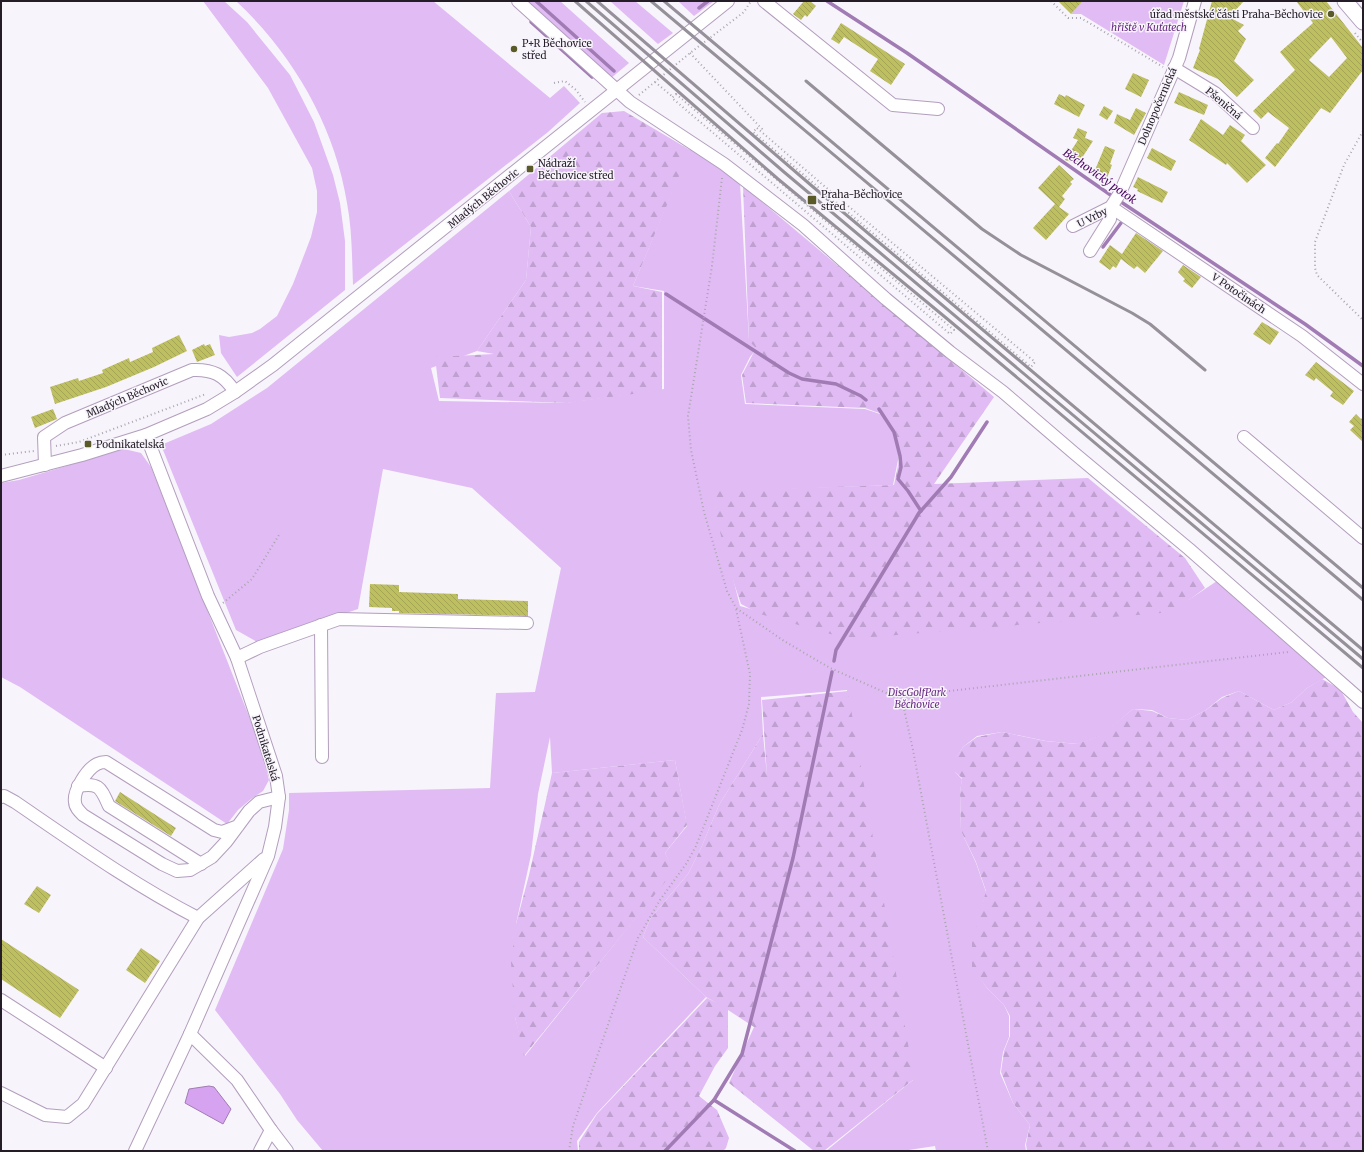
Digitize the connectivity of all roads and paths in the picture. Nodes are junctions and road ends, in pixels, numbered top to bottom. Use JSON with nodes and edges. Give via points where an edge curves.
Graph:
{"nodes":[{"id":1,"x":518,"y":1,"type":"edge"},
{"id":2,"x":728,"y":1,"type":"edge"},
{"id":3,"x":751,"y":1,"type":"edge"},
{"id":4,"x":764,"y":1,"type":"edge"},
{"id":5,"x":1050,"y":1,"type":"edge"},
{"id":6,"x":1195,"y":1,"type":"edge"},
{"id":7,"x":1345,"y":1,"type":"edge"},
{"id":8,"x":1363,"y":22,"type":"edge"},
{"id":9,"x":690,"y":53,"type":"junction"},
{"id":10,"x":1174,"y":68,"type":"junction"},
{"id":11,"x":655,"y":82,"type":"junction"},
{"id":12,"x":554,"y":83,"type":"dead end"},
{"id":13,"x":617,"y":91,"type":"junction"},
{"id":14,"x":673,"y":97,"type":"junction"},
{"id":15,"x":630,"y":102,"type":"junction"},
{"id":16,"x":586,"y":103,"type":"dead end"},
{"id":17,"x":938,"y":109,"type":"dead end"},
{"id":18,"x":1253,"y":128,"type":"dead end"},
{"id":19,"x":1363,"y":131,"type":"edge"},
{"id":20,"x":762,"y":132,"type":"junction"},
{"id":21,"x":724,"y":164,"type":"junction"},
{"id":22,"x":1115,"y":200,"type":"junction"},
{"id":23,"x":1073,"y":226,"type":"dead end"},
{"id":24,"x":1090,"y":251,"type":"dead end"},
{"id":25,"x":1363,"y":320,"type":"edge"},
{"id":26,"x":1363,"y":384,"type":"edge"},
{"id":27,"x":232,"y":387,"type":"junction"},
{"id":28,"x":146,"y":435,"type":"junction"},
{"id":29,"x":1244,"y":437,"type":"dead end"},
{"id":30,"x":43,"y":449,"type":"junction"},
{"id":31,"x":1,"y":455,"type":"edge"},
{"id":32,"x":45,"y":465,"type":"junction"},
{"id":33,"x":1,"y":476,"type":"edge"},
{"id":34,"x":279,"y":535,"type":"dead end"},
{"id":35,"x":1363,"y":538,"type":"edge"},
{"id":36,"x":736,"y":608,"type":"junction"},
{"id":37,"x":215,"y":611,"type":"junction"},
{"id":38,"x":527,"y":623,"type":"dead end"},
{"id":39,"x":321,"y":625,"type":"junction"},
{"id":40,"x":1302,"y":649,"type":"junction"},
{"id":41,"x":237,"y":658,"type":"junction"},
{"id":42,"x":902,"y":700,"type":"junction"},
{"id":43,"x":1363,"y":702,"type":"edge"},
{"id":44,"x":322,"y":757,"type":"dead end"},
{"id":45,"x":78,"y":786,"type":"junction"},
{"id":46,"x":1,"y":797,"type":"edge"},
{"id":47,"x":279,"y":797,"type":"junction"},
{"id":48,"x":238,"y":826,"type":"junction"},
{"id":49,"x":268,"y":856,"type":"junction"},
{"id":50,"x":201,"y":864,"type":"junction"},
{"id":51,"x":198,"y":918,"type":"junction"},
{"id":52,"x":1,"y":1000,"type":"edge"},
{"id":53,"x":190,"y":1034,"type":"junction"},
{"id":54,"x":106,"y":1068,"type":"junction"},
{"id":55,"x":1,"y":1093,"type":"edge"},
{"id":56,"x":271,"y":1130,"type":"junction"},
{"id":57,"x":135,"y":1151,"type":"edge"},
{"id":58,"x":260,"y":1151,"type":"edge"},
{"id":59,"x":287,"y":1151,"type":"edge"},
{"id":60,"x":569,"y":1151,"type":"edge"},
{"id":61,"x":988,"y":1151,"type":"edge"}],
"edges":[{"from":1,"to":13,"type":"street"},
{"from":2,"to":13,"type":"street","name":"Mladých Běchovic"},
{"from":3,"to":9,"type":"path","via":[[744,12]]},
{"from":4,"to":17,"type":"street","via":[[893,105]]},
{"from":5,"to":10,"type":"path","via":[[1068,18],[1081,18],[1166,69]]},
{"from":6,"to":10,"type":"street","name":"Dolnopočernická"},
{"from":7,"to":8,"type":"main road"},
{"from":9,"to":11,"type":"path"},
{"from":9,"to":20,"type":"path","via":[[762,129]]},
{"from":10,"to":18,"type":"street","name":"Pšeničná","via":[[1215,93]]},
{"from":10,"to":22,"type":"street","name":"Dolnopočernická"},
{"from":11,"to":14,"type":"path"},
{"from":11,"to":15,"type":"path"},
{"from":12,"to":16,"type":"path","via":[[565,80]]},
{"from":13,"to":15,"type":"street"},
{"from":13,"to":27,"type":"street","name":"Mladých Běchovic","via":[[285,355]]},
{"from":14,"to":14,"type":"path","via":[[950,334],[954,330],[676,94]]},
{"from":15,"to":21,"type":"street"},
{"from":19,"to":25,"type":"path","via":[[1344,165],[1315,242],[1317,275]]},
{"from":20,"to":20,"type":"path","via":[[1035,362],[1031,367],[753,132],[757,128]]},
{"from":21,"to":36,"type":"path","via":[[712,266],[688,416],[691,450],[704,512],[727,591]]},
{"from":21,"to":40,"type":"street","via":[[803,225],[886,299],[1003,392],[1189,549]]},
{"from":22,"to":23,"type":"street","name":"U Vrby"},
{"from":22,"to":24,"type":"street","name":"Dolnopočernická","via":[[1110,219]]},
{"from":22,"to":26,"type":"street","name":"V Potočinách","via":[[1302,336]]},
{"from":27,"to":28,"type":"street","name":"Mladých Běchovic","via":[[206,409]]},
{"from":27,"to":30,"type":"path","via":[[206,394],[79,442]]},
{"from":27,"to":30,"type":"street","name":"Mladých Běchovic","via":[[216,373],[192,370],[65,423],[44,437]]},
{"from":28,"to":32,"type":"street","name":"Mladých Běchovic"},
{"from":28,"to":37,"type":"street","name":"Podnikatelská"},
{"from":29,"to":35,"type":"street"},
{"from":30,"to":31,"type":"path"},
{"from":30,"to":32,"type":"street"},
{"from":32,"to":33,"type":"street","name":"Mladých Běchovic"},
{"from":34,"to":37,"type":"path","via":[[252,579]]},
{"from":36,"to":42,"type":"path","via":[[830,668]]},
{"from":36,"to":60,"type":"path","via":[[750,674],[749,704],[742,730],[696,846],[638,938],[573,1126]]},
{"from":37,"to":41,"type":"street","name":"Podnikatelská"},
{"from":38,"to":39,"type":"street","via":[[339,619]]},
{"from":39,"to":41,"type":"street"},
{"from":39,"to":44,"type":"street"},
{"from":40,"to":42,"type":"path","via":[[932,693]]},
{"from":40,"to":43,"type":"street"},
{"from":41,"to":47,"type":"street","name":"Podnikatelská","via":[[276,776]]},
{"from":42,"to":61,"type":"path"},
{"from":45,"to":48,"type":"street","via":[[90,769],[106,762],[214,830],[222,832]]},
{"from":45,"to":50,"type":"street","via":[[90,784],[98,787],[104,793],[109,806]]},
{"from":45,"to":50,"type":"street","via":[[74,801],[83,815],[177,871],[190,870]]},
{"from":46,"to":51,"type":"street","via":[[15,802],[97,858]]},
{"from":47,"to":48,"type":"street","via":[[259,802]]},
{"from":47,"to":49,"type":"street","name":"Podnikatelská","via":[[276,826]]},
{"from":48,"to":50,"type":"street","via":[[226,842]]},
{"from":49,"to":51,"type":"street"},
{"from":49,"to":53,"type":"street","name":"Podnikatelská"},
{"from":51,"to":54,"type":"street"},
{"from":52,"to":54,"type":"street"},
{"from":53,"to":56,"type":"street","via":[[237,1080]]},
{"from":53,"to":57,"type":"street","name":"Podnikatelská"},
{"from":54,"to":55,"type":"street","via":[[83,1104],[67,1117],[45,1115]]},
{"from":56,"to":58,"type":"street"},
{"from":56,"to":59,"type":"street"}]}
